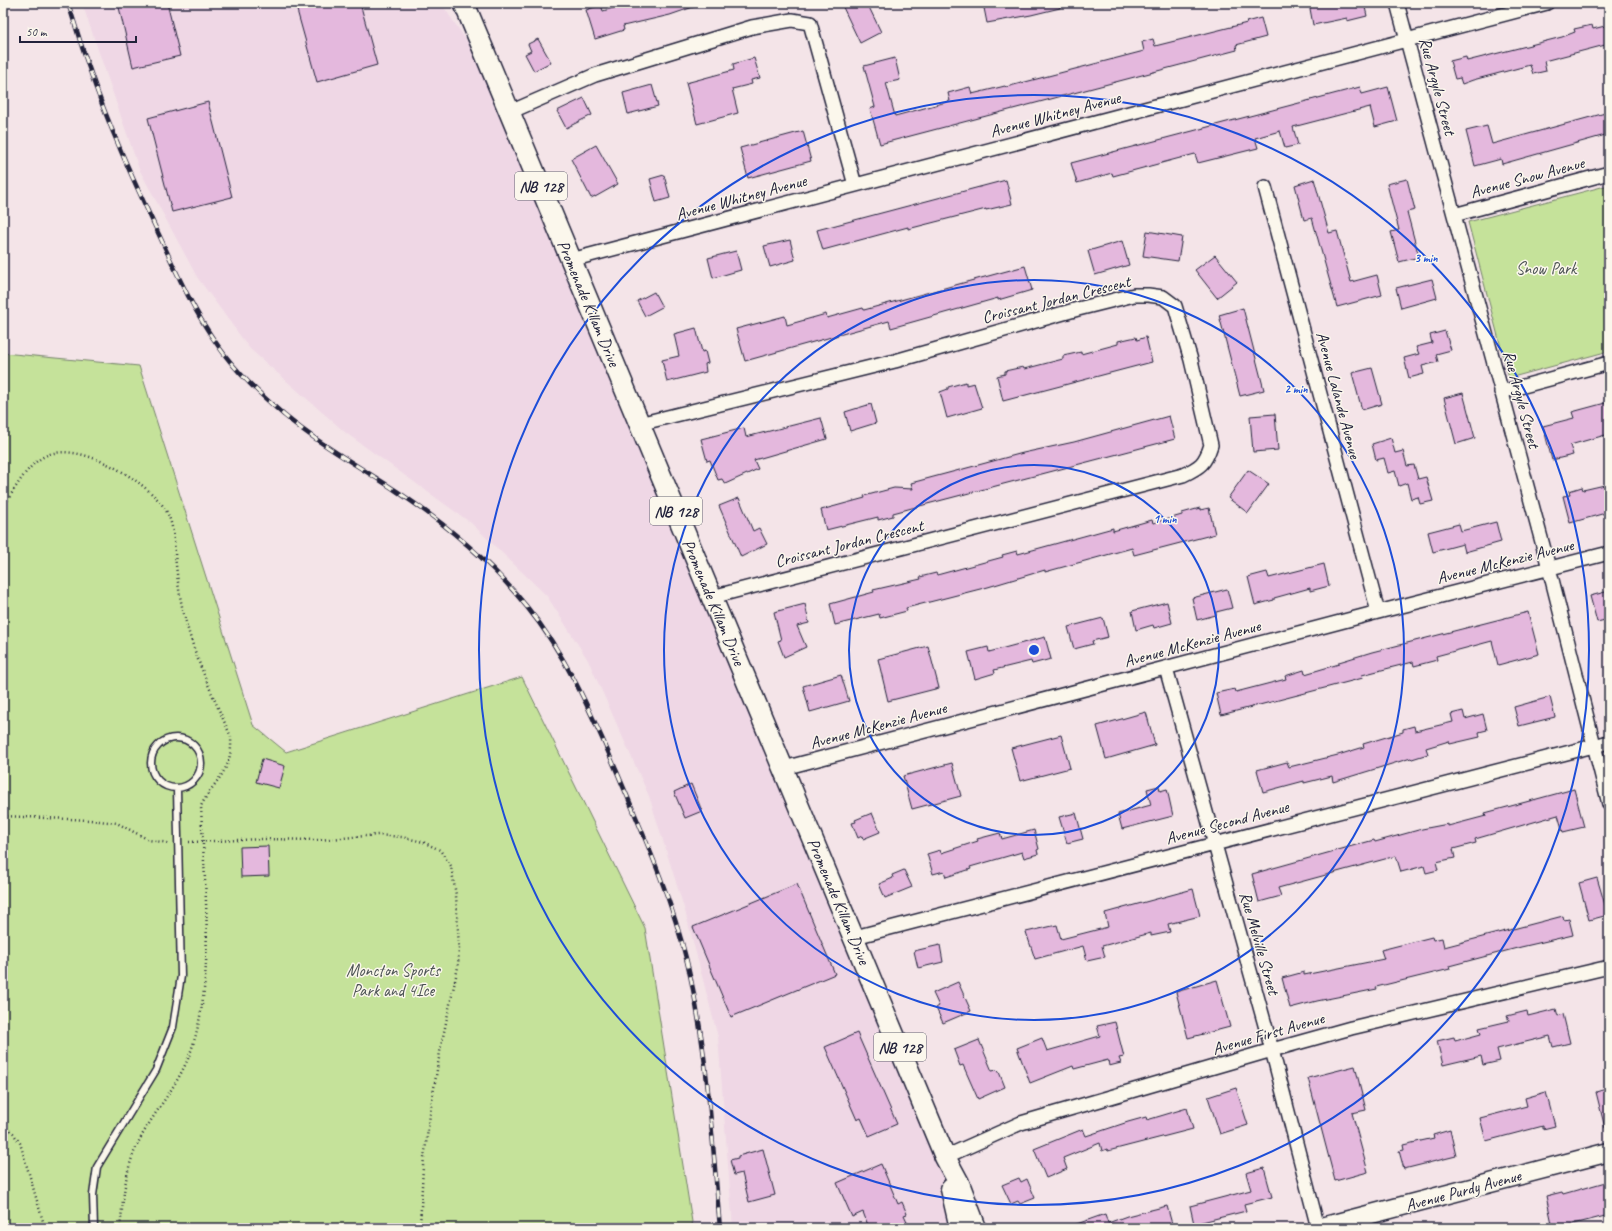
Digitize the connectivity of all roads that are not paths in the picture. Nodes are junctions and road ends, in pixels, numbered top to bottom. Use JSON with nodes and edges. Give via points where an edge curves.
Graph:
{"nodes":[{"id":1,"x":464,"y":3,"type":"edge"},
{"id":2,"x":1397,"y":3,"type":"edge"},
{"id":3,"x":1547,"y":3,"type":"edge"},
{"id":4,"x":1407,"y":41,"type":"junction"},
{"id":5,"x":510,"y":112,"type":"junction"},
{"id":6,"x":1609,"y":173,"type":"edge"},
{"id":7,"x":855,"y":185,"type":"junction"},
{"id":8,"x":1265,"y":187,"type":"dead end"},
{"id":9,"x":1454,"y":215,"type":"junction"},
{"id":10,"x":571,"y":260,"type":"junction"},
{"id":11,"x":1609,"y":363,"type":"edge"},
{"id":12,"x":1501,"y":392,"type":"junction"},
{"id":13,"x":640,"y":424,"type":"junction"},
{"id":14,"x":1609,"y":553,"type":"edge"},
{"id":15,"x":1548,"y":568,"type":"junction"},
{"id":16,"x":712,"y":597,"type":"junction"},
{"id":17,"x":1378,"y":612,"type":"junction"},
{"id":18,"x":1166,"y":668,"type":"junction"},
{"id":19,"x":1609,"y":742,"type":"edge"},
{"id":20,"x":1594,"y":746,"type":"junction"},
{"id":21,"x":784,"y":768,"type":"junction"},
{"id":22,"x":176,"y":789,"type":"junction"},
{"id":23,"x":1609,"y":804,"type":"edge"},
{"id":24,"x":1214,"y":844,"type":"junction"},
{"id":25,"x":855,"y":937,"type":"junction"},
{"id":26,"x":1609,"y":967,"type":"edge"},
{"id":27,"x":1272,"y":1050,"type":"junction"},
{"id":28,"x":1609,"y":1152,"type":"edge"},
{"id":29,"x":945,"y":1157,"type":"junction"},
{"id":30,"x":94,"y":1228,"type":"edge"},
{"id":31,"x":960,"y":1228,"type":"edge"},
{"id":32,"x":976,"y":1228,"type":"edge"},
{"id":33,"x":1318,"y":1228,"type":"edge"}],
"edges":[{"from":1,"to":5,"type":"main road","name":"Promenade Killam Drive","number":"NB 128"},
{"from":2,"to":4,"type":"street","name":"Rue Argyle Street"},
{"from":3,"to":4,"type":"street","name":"Avenue Whitney Avenue"},
{"from":4,"to":7,"type":"street","name":"Avenue Whitney Avenue"},
{"from":4,"to":9,"type":"street","name":"Rue Argyle Street"},
{"from":5,"to":7,"type":"street","via":[[595,75],[745,29],[792,20],[810,23]]},
{"from":5,"to":10,"type":"main road","name":"Promenade Killam Drive","number":"NB 128"},
{"from":6,"to":9,"type":"street","name":"Avenue Snow Avenue"},
{"from":7,"to":10,"type":"street","name":"Avenue Whitney Avenue"},
{"from":8,"to":17,"type":"street","name":"Avenue Lalande Avenue"},
{"from":9,"to":12,"type":"street","name":"Rue Argyle Street"},
{"from":10,"to":13,"type":"main road","name":"Promenade Killam Drive","number":"NB 128"},
{"from":11,"to":12,"type":"street"},
{"from":12,"to":15,"type":"street","name":"Rue Argyle Street"},
{"from":13,"to":16,"type":"main road","name":"Promenade Killam Drive","number":"NB 128"},
{"from":13,"to":16,"type":"street","name":"Croissant Jordan Crescent","via":[[895,361],[1078,309],[1134,296],[1163,297],[1175,306],[1191,360],[1210,445],[1207,459],[1197,468],[1183,476]]},
{"from":14,"to":15,"type":"street","name":"Avenue McKenzie Avenue"},
{"from":15,"to":17,"type":"street","name":"Avenue McKenzie Avenue"},
{"from":15,"to":20,"type":"street","name":"Rue Argyle Street"},
{"from":16,"to":21,"type":"main road","name":"Promenade Killam Drive","number":"NB 128"},
{"from":17,"to":18,"type":"street","name":"Avenue McKenzie Avenue"},
{"from":18,"to":21,"type":"street","name":"Avenue McKenzie Avenue"},
{"from":18,"to":24,"type":"street","name":"Rue Melville Street"},
{"from":19,"to":20,"type":"street","name":"Avenue Second Avenue"},
{"from":20,"to":23,"type":"street","name":"Rue Argyle Street"},
{"from":20,"to":24,"type":"street","name":"Avenue Second Avenue"},
{"from":21,"to":25,"type":"main road","name":"Promenade Killam Drive","number":"NB 128"},
{"from":22,"to":22,"type":"lane","via":[[185,787],[200,772],[198,751],[192,744],[177,738],[161,743],[155,749],[151,762],[152,774],[159,782]]},
{"from":22,"to":30,"type":"lane","via":[[180,976],[173,1027],[156,1070],[97,1168],[93,1195]]},
{"from":24,"to":25,"type":"street","name":"Avenue Second Avenue"},
{"from":24,"to":27,"type":"street","name":"Rue Melville Street"},
{"from":25,"to":29,"type":"main road","name":"Promenade Killam Drive","number":"NB 128"},
{"from":26,"to":27,"type":"street","name":"Avenue First Avenue","via":[[1350,1028]]},
{"from":27,"to":29,"type":"street","name":"Avenue First Avenue","via":[[1021,1123]]},
{"from":27,"to":33,"type":"street","name":"Rue Melville Street"},
{"from":28,"to":33,"type":"street","name":"Avenue Purdy Avenue"},
{"from":29,"to":31,"type":"main road","name":"Promenade Killam Drive","number":"NB 128"},
{"from":29,"to":32,"type":"main road","name":"Promenade Killam Drive","number":"NB 128","via":[[959,1183]]}]}
